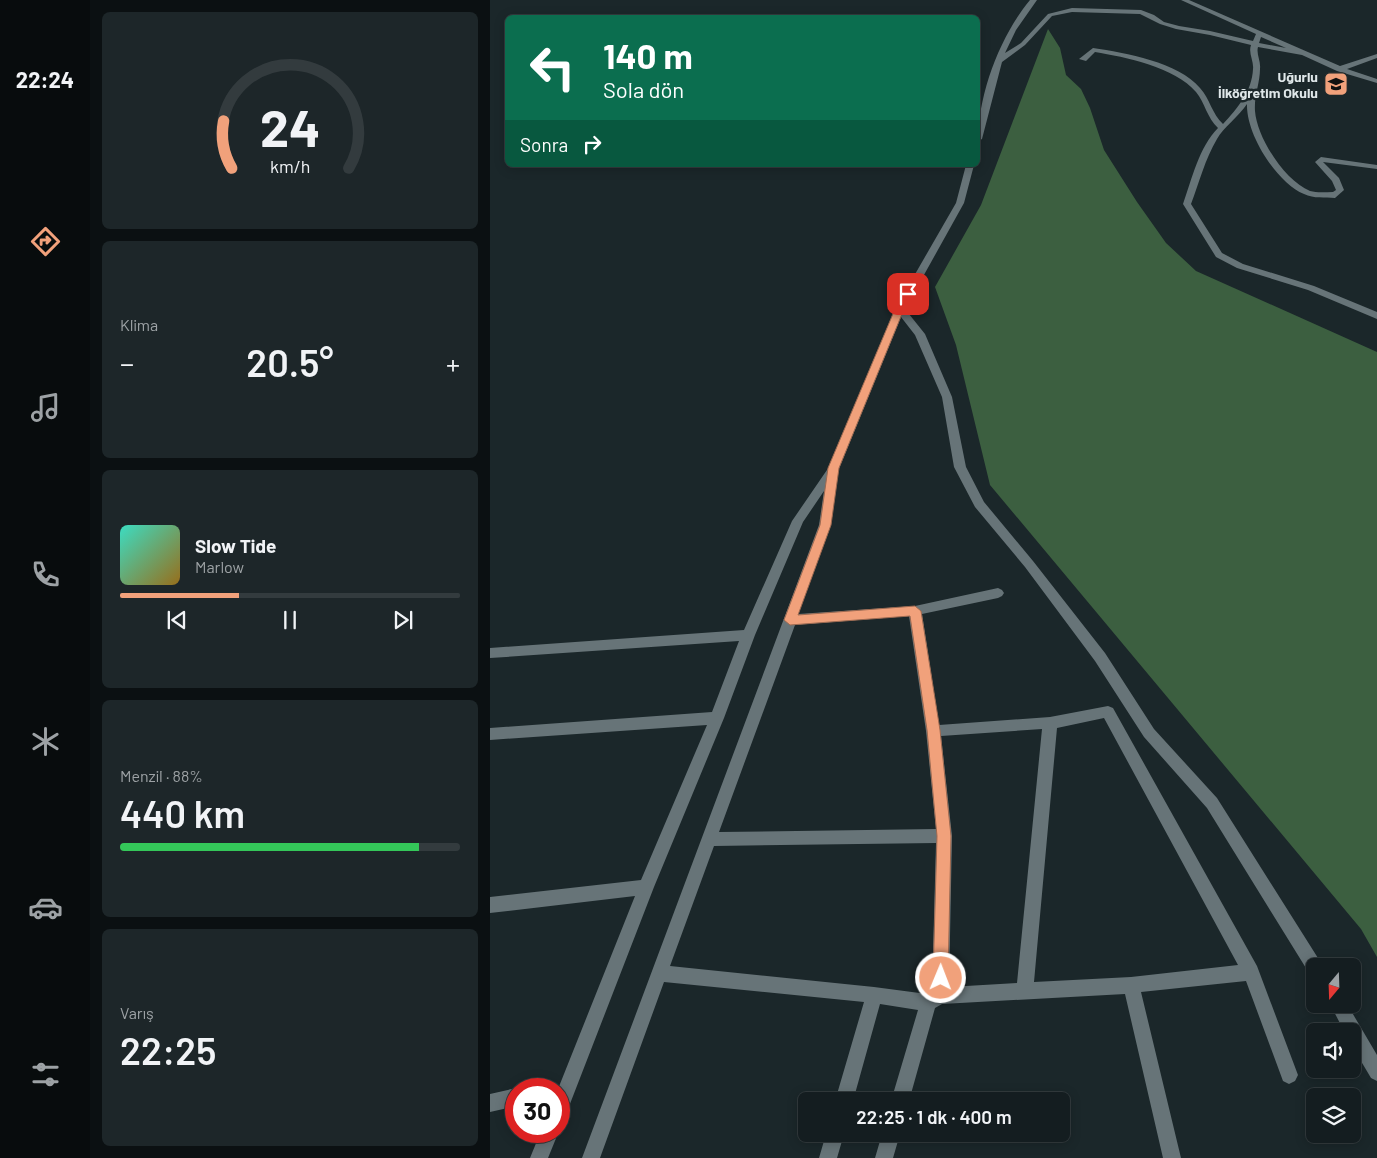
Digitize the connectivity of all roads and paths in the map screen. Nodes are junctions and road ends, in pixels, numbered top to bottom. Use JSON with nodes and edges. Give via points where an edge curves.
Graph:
{"nodes":[{"id":1,"x":1034,"y":0,"type":"edge"},
{"id":2,"x":1184,"y":0,"type":"edge"},
{"id":3,"x":1260,"y":32,"type":"junction"},
{"id":4,"x":1255,"y":44,"type":"junction"},
{"id":5,"x":1302,"y":53,"type":"junction"},
{"id":6,"x":1377,"y":56,"type":"edge"},
{"id":7,"x":1084,"y":59,"type":"dead end"},
{"id":8,"x":999,"y":61,"type":"junction"},
{"id":9,"x":1340,"y":70,"type":"junction"},
{"id":10,"x":1377,"y":81,"type":"edge"},
{"id":11,"x":1252,"y":93,"type":"junction"},
{"id":12,"x":1223,"y":128,"type":"junction"},
{"id":13,"x":980,"y":132,"type":"edge"},
{"id":14,"x":969,"y":167,"type":"edge"},
{"id":15,"x":1377,"y":167,"type":"edge"},
{"id":16,"x":900,"y":309,"type":"junction"},
{"id":17,"x":1377,"y":316,"type":"edge"},
{"id":18,"x":834,"y":468,"type":"junction"},
{"id":19,"x":998,"y":593,"type":"dead end"},
{"id":20,"x":915,"y":611,"type":"junction"},
{"id":21,"x":790,"y":620,"type":"junction"},
{"id":22,"x":748,"y":635,"type":"junction"},
{"id":23,"x":490,"y":653,"type":"edge"},
{"id":24,"x":717,"y":718,"type":"junction"},
{"id":25,"x":1050,"y":723,"type":"junction"},
{"id":26,"x":933,"y":730,"type":"junction"},
{"id":27,"x":490,"y":734,"type":"edge"},
{"id":28,"x":944,"y":836,"type":"junction"},
{"id":29,"x":708,"y":839,"type":"junction"},
{"id":30,"x":646,"y":887,"type":"junction"},
{"id":31,"x":490,"y":904,"type":"edge"},
{"id":32,"x":1309,"y":958,"type":"edge"},
{"id":33,"x":1250,"y":972,"type":"junction"},
{"id":34,"x":659,"y":973,"type":"junction"},
{"id":35,"x":1130,"y":985,"type":"junction"},
{"id":36,"x":1025,"y":992,"type":"junction"},
{"id":37,"x":874,"y":995,"type":"junction"},
{"id":38,"x":934,"y":1000,"type":"junction"},
{"id":39,"x":1343,"y":1013,"type":"edge"},
{"id":40,"x":1377,"y":1072,"type":"edge"},
{"id":41,"x":1288,"y":1075,"type":"dead end"},
{"id":42,"x":566,"y":1078,"type":"edge"},
{"id":43,"x":847,"y":1092,"type":"edge"},
{"id":44,"x":903,"y":1092,"type":"edge"},
{"id":45,"x":505,"y":1099,"type":"edge"},
{"id":46,"x":490,"y":1102,"type":"edge"},
{"id":47,"x":833,"y":1142,"type":"edge"},
{"id":48,"x":889,"y":1142,"type":"edge"},
{"id":49,"x":545,"y":1143,"type":"edge"},
{"id":50,"x":539,"y":1158,"type":"edge"},
{"id":51,"x":591,"y":1158,"type":"edge"},
{"id":52,"x":828,"y":1158,"type":"edge"},
{"id":53,"x":884,"y":1158,"type":"edge"},
{"id":54,"x":1172,"y":1158,"type":"edge"}],
"edges":[{"from":1,"to":8,"type":"street","via":[[1023,13]]},
{"from":2,"to":3,"type":"street"},
{"from":3,"to":4,"type":"street"},
{"from":3,"to":5,"type":"street"},
{"from":4,"to":5,"type":"street"},
{"from":4,"to":8,"type":"street","via":[[1178,28],[1141,12],[1072,10],[1050,15],[1023,44]]},
{"from":4,"to":11,"type":"street","via":[[1257,68]]},
{"from":5,"to":9,"type":"street"},
{"from":6,"to":9,"type":"street"},
{"from":7,"to":12,"type":"street","via":[[1093,50],[1109,52],[1133,58],[1190,82],[1199,91],[1214,121]]},
{"from":8,"to":13,"type":"street"},
{"from":9,"to":10,"type":"street"},
{"from":11,"to":12,"type":"street"},
{"from":11,"to":15,"type":"street","via":[[1251,115],[1265,148],[1280,171],[1296,187],[1309,194],[1335,195],[1340,190],[1336,180],[1319,162],[1321,159]]},
{"from":12,"to":17,"type":"street","via":[[1214,137],[1187,204],[1219,255],[1240,266],[1311,288]]},
{"from":14,"to":16,"type":"street","via":[[960,203]]},
{"from":16,"to":18,"type":"street"},
{"from":16,"to":32,"type":"street","via":[[920,334],[932,360],[947,397],[960,467],[980,504],[1100,658],[1150,733],[1212,803]]},
{"from":18,"to":21,"type":"street","via":[[826,525]]},
{"from":18,"to":22,"type":"street","via":[[798,521]]},
{"from":19,"to":20,"type":"street"},
{"from":20,"to":21,"type":"street"},
{"from":20,"to":26,"type":"street"},
{"from":21,"to":29,"type":"street"},
{"from":22,"to":23,"type":"street"},
{"from":22,"to":24,"type":"street"},
{"from":24,"to":27,"type":"street"},
{"from":24,"to":30,"type":"street"},
{"from":25,"to":26,"type":"street"},
{"from":25,"to":33,"type":"street","via":[[1108,712]]},
{"from":25,"to":36,"type":"street"},
{"from":26,"to":28,"type":"street"},
{"from":28,"to":29,"type":"street"},
{"from":28,"to":38,"type":"street"},
{"from":29,"to":34,"type":"street"},
{"from":30,"to":31,"type":"street"},
{"from":30,"to":42,"type":"street"},
{"from":33,"to":35,"type":"street"},
{"from":33,"to":41,"type":"street"},
{"from":34,"to":37,"type":"street"},
{"from":34,"to":51,"type":"street"},
{"from":35,"to":36,"type":"street"},
{"from":35,"to":54,"type":"street"},
{"from":36,"to":38,"type":"street"},
{"from":37,"to":38,"type":"street"},
{"from":37,"to":43,"type":"street"},
{"from":38,"to":44,"type":"street"},
{"from":39,"to":40,"type":"street"},
{"from":45,"to":46,"type":"street"},
{"from":47,"to":52,"type":"street"},
{"from":48,"to":53,"type":"street"},
{"from":49,"to":50,"type":"street"}]}
